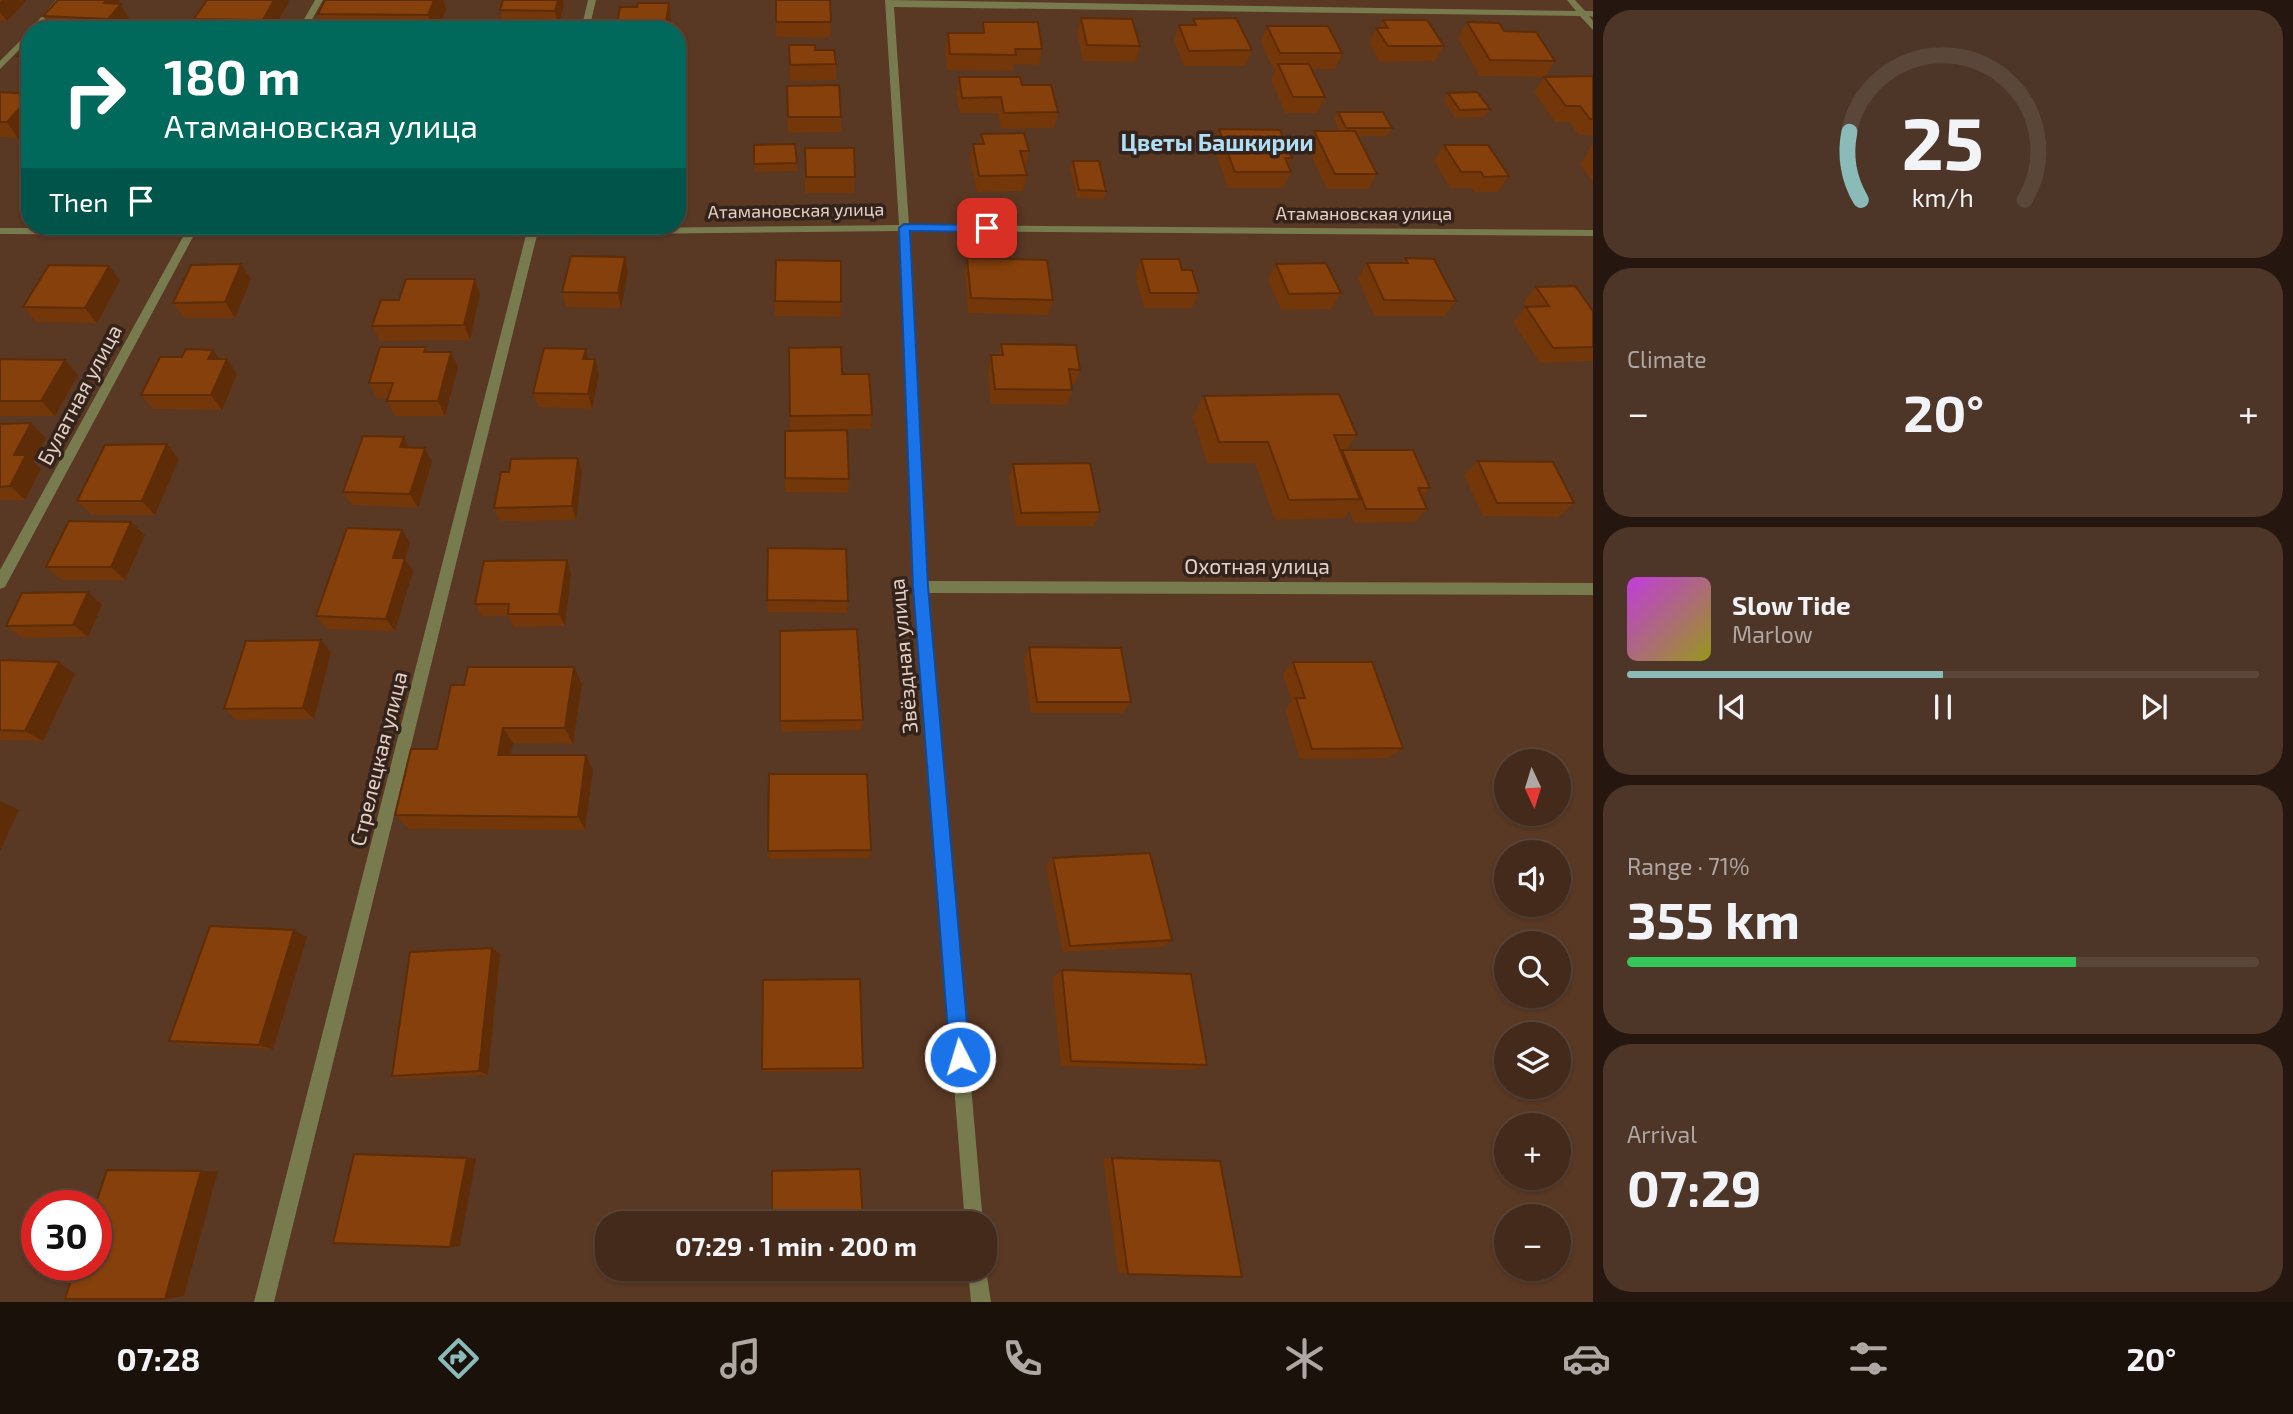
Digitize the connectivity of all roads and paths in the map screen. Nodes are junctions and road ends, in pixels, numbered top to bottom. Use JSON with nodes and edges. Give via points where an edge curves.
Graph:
{"nodes":[{"id":1,"x":61,"y":0,"type":"edge"},
{"id":2,"x":319,"y":0,"type":"edge"},
{"id":3,"x":592,"y":0,"type":"edge"},
{"id":4,"x":1571,"y":0,"type":"edge"},
{"id":5,"x":889,"y":2,"type":"edge"},
{"id":6,"x":1582,"y":13,"type":"junction"},
{"id":7,"x":1593,"y":14,"type":"edge"},
{"id":8,"x":42,"y":21,"type":"edge"},
{"id":9,"x":307,"y":21,"type":"edge"},
{"id":10,"x":587,"y":21,"type":"edge"},
{"id":11,"x":1593,"y":27,"type":"edge"},
{"id":12,"x":21,"y":44,"type":"edge"},
{"id":13,"x":0,"y":66,"type":"edge"},
{"id":14,"x":904,"y":228,"type":"junction"},
{"id":15,"x":686,"y":229,"type":"edge"},
{"id":16,"x":0,"y":231,"type":"edge"},
{"id":17,"x":21,"y":231,"type":"edge"},
{"id":18,"x":1593,"y":233,"type":"edge"},
{"id":19,"x":189,"y":235,"type":"edge"},
{"id":20,"x":531,"y":235,"type":"edge"},
{"id":21,"x":0,"y":583,"type":"edge"},
{"id":22,"x":921,"y":587,"type":"junction"},
{"id":23,"x":1593,"y":589,"type":"edge"},
{"id":24,"x":973,"y":1211,"type":"edge"},
{"id":25,"x":979,"y":1281,"type":"edge"},
{"id":26,"x":264,"y":1302,"type":"edge"},
{"id":27,"x":981,"y":1302,"type":"edge"}],
"edges":[{"from":1,"to":8,"type":"street"},
{"from":2,"to":9,"type":"street"},
{"from":3,"to":10,"type":"street"},
{"from":4,"to":6,"type":"street"},
{"from":5,"to":6,"type":"street"},
{"from":5,"to":14,"type":"street","name":"Звёздная улица"},
{"from":6,"to":7,"type":"street"},
{"from":6,"to":11,"type":"street"},
{"from":12,"to":13,"type":"street"},
{"from":14,"to":15,"type":"street","name":"Атамановская улица"},
{"from":14,"to":18,"type":"street","name":"Атамановская улица"},
{"from":14,"to":22,"type":"street","name":"Звёздная улица"},
{"from":16,"to":17,"type":"street","name":"Атамановская улица"},
{"from":19,"to":21,"type":"street","name":"Булатная улица"},
{"from":20,"to":26,"type":"street","name":"Стрелецкая улица"},
{"from":22,"to":23,"type":"street","name":"Охотная улица"},
{"from":22,"to":24,"type":"street","name":"Звёздная улица"},
{"from":25,"to":27,"type":"street"}]}
